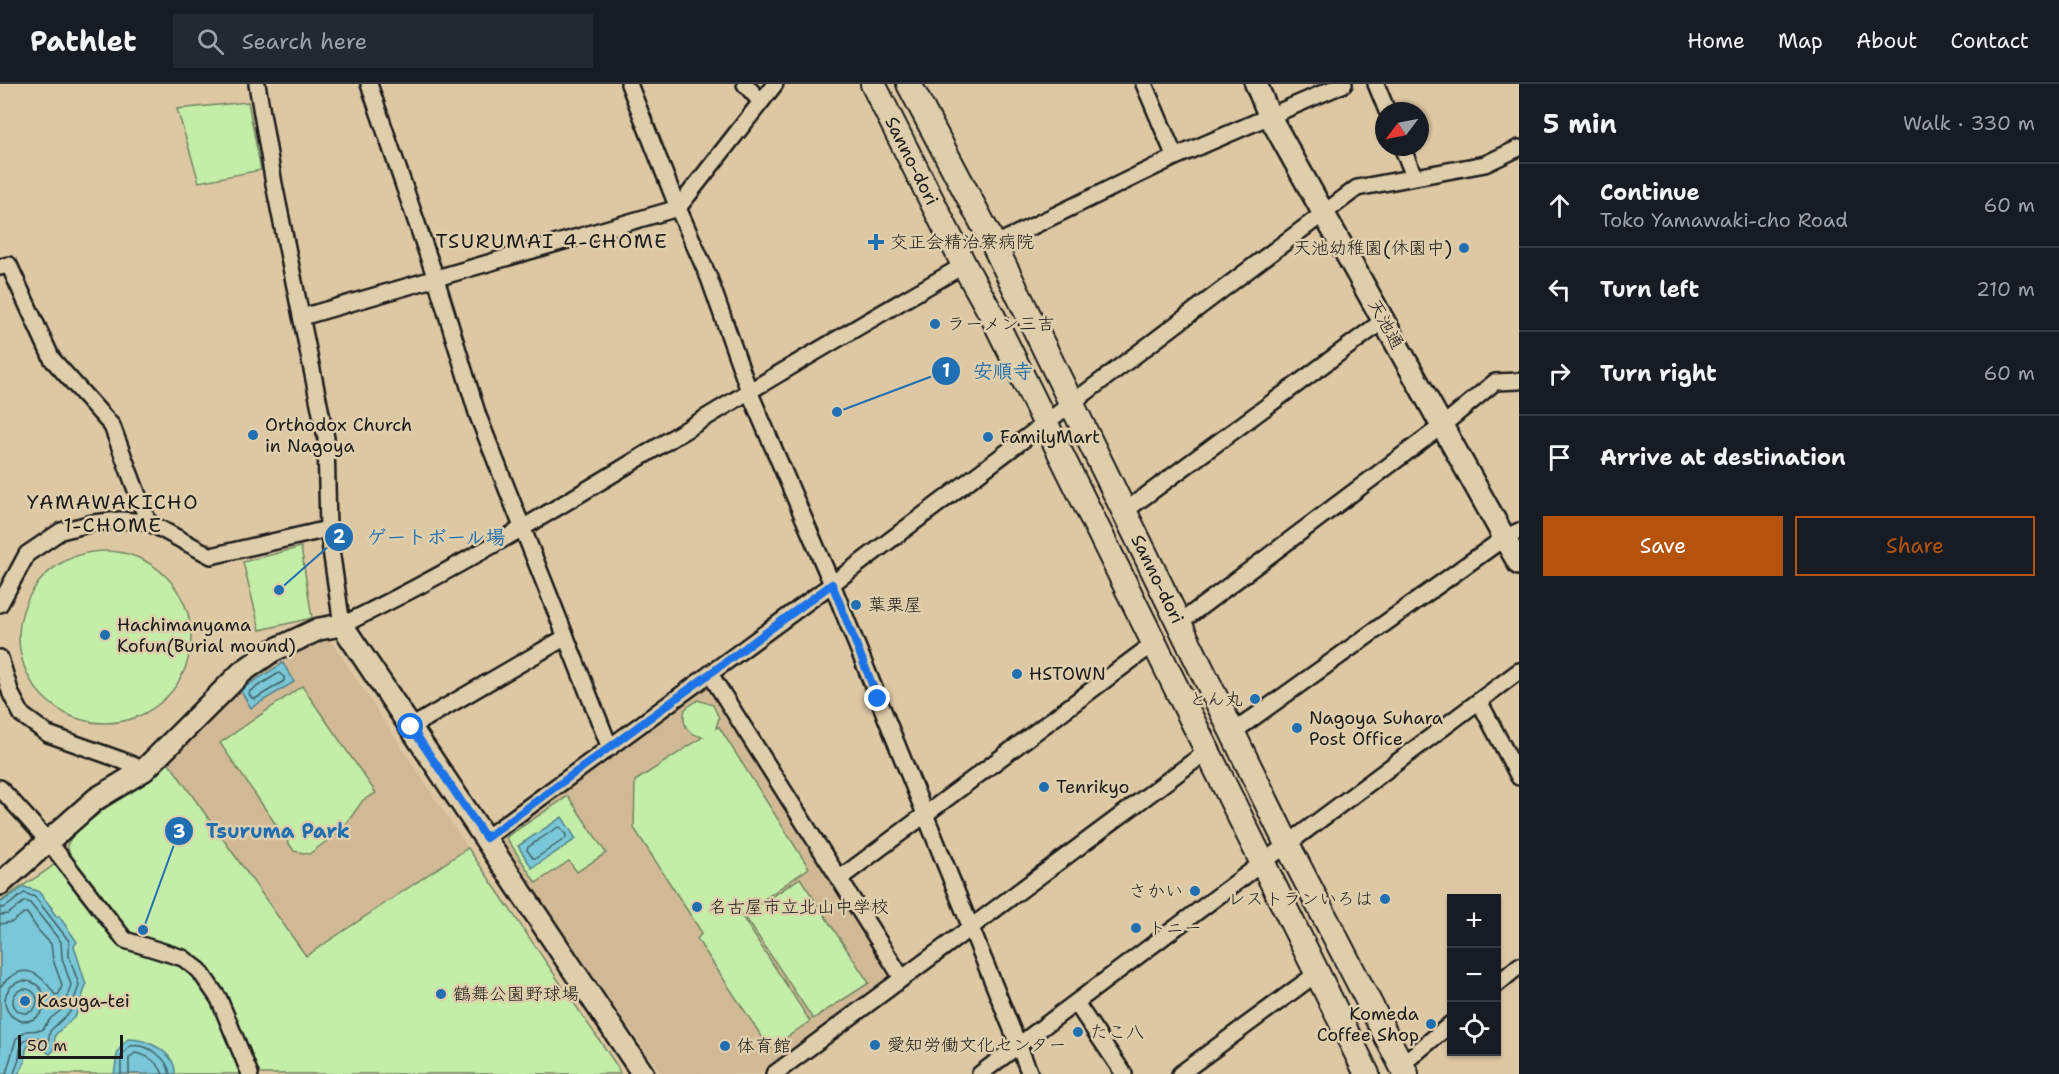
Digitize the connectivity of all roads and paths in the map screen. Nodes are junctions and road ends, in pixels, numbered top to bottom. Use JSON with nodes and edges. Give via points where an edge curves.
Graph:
{"nodes":[{"id":1,"x":257,"y":84,"type":"edge"},
{"id":2,"x":369,"y":84,"type":"edge"},
{"id":3,"x":629,"y":84,"type":"edge"},
{"id":4,"x":745,"y":84,"type":"edge"},
{"id":5,"x":775,"y":84,"type":"edge"},
{"id":6,"x":873,"y":84,"type":"edge"},
{"id":7,"x":909,"y":84,"type":"edge"},
{"id":8,"x":1144,"y":84,"type":"edge"},
{"id":9,"x":1256,"y":84,"type":"edge"},
{"id":10,"x":1376,"y":84,"type":"edge"},
{"id":11,"x":1340,"y":85,"type":"edge"},
{"id":12,"x":761,"y":102,"type":"junction"},
{"id":13,"x":1383,"y":102,"type":"edge"},
{"id":14,"x":1270,"y":117,"type":"junction"},
{"id":15,"x":1519,"y":148,"type":"edge"},
{"id":16,"x":1406,"y":156,"type":"edge"},
{"id":17,"x":1175,"y":157,"type":"junction"},
{"id":18,"x":1414,"y":176,"type":"junction"},
{"id":19,"x":678,"y":208,"type":"junction"},
{"id":20,"x":1323,"y":212,"type":"junction"},
{"id":21,"x":994,"y":245,"type":"junction"},
{"id":22,"x":964,"y":265,"type":"junction"},
{"id":23,"x":0,"y":267,"type":"edge"},
{"id":24,"x":436,"y":279,"type":"junction"},
{"id":25,"x":302,"y":317,"type":"junction"},
{"id":26,"x":1384,"y":320,"type":"junction"},
{"id":27,"x":1519,"y":381,"type":"edge"},
{"id":28,"x":749,"y":391,"type":"junction"},
{"id":29,"x":1072,"y":404,"type":"junction"},
{"id":30,"x":1044,"y":423,"type":"junction"},
{"id":31,"x":1443,"y":425,"type":"junction"},
{"id":32,"x":1125,"y":511,"type":"junction"},
{"id":33,"x":148,"y":522,"type":"junction"},
{"id":34,"x":328,"y":529,"type":"junction"},
{"id":35,"x":522,"y":530,"type":"junction"},
{"id":36,"x":1512,"y":534,"type":"edge"},
{"id":37,"x":1519,"y":564,"type":"edge"},
{"id":38,"x":832,"y":584,"type":"junction"},
{"id":39,"x":0,"y":604,"type":"edge"},
{"id":40,"x":1178,"y":624,"type":"junction"},
{"id":41,"x":342,"y":625,"type":"junction"},
{"id":42,"x":566,"y":637,"type":"junction"},
{"id":43,"x":1153,"y":644,"type":"junction"},
{"id":44,"x":0,"y":658,"type":"edge"},
{"id":45,"x":1519,"y":671,"type":"edge"},
{"id":46,"x":710,"y":674,"type":"junction"},
{"id":47,"x":1479,"y":701,"type":"junction"},
{"id":48,"x":411,"y":727,"type":"junction"},
{"id":49,"x":1232,"y":733,"type":"junction"},
{"id":50,"x":610,"y":748,"type":"junction"},
{"id":51,"x":1206,"y":752,"type":"junction"},
{"id":52,"x":144,"y":770,"type":"junction"},
{"id":53,"x":1519,"y":777,"type":"edge"},
{"id":54,"x":0,"y":788,"type":"edge"},
{"id":55,"x":927,"y":814,"type":"junction"},
{"id":56,"x":486,"y":838,"type":"junction"},
{"id":57,"x":49,"y":842,"type":"junction"},
{"id":58,"x":1287,"y":844,"type":"junction"},
{"id":59,"x":1262,"y":862,"type":"junction"},
{"id":60,"x":839,"y":879,"type":"junction"},
{"id":61,"x":0,"y":884,"type":"edge"},
{"id":62,"x":972,"y":926,"type":"junction"},
{"id":63,"x":1519,"y":966,"type":"edge"},
{"id":64,"x":1316,"y":974,"type":"junction"},
{"id":65,"x":902,"y":978,"type":"junction"},
{"id":66,"x":1501,"y":982,"type":"edge"},
{"id":67,"x":1076,"y":1003,"type":"junction"},
{"id":68,"x":1447,"y":1028,"type":"edge"},
{"id":69,"x":1019,"y":1045,"type":"junction"},
{"id":70,"x":1403,"y":1070,"type":"edge"},
{"id":71,"x":250,"y":1074,"type":"edge"},
{"id":72,"x":643,"y":1074,"type":"edge"},
{"id":73,"x":774,"y":1074,"type":"edge"},
{"id":74,"x":980,"y":1074,"type":"edge"},
{"id":75,"x":1030,"y":1074,"type":"edge"},
{"id":76,"x":1124,"y":1074,"type":"edge"},
{"id":77,"x":1180,"y":1074,"type":"edge"},
{"id":78,"x":1366,"y":1074,"type":"edge"}],
"edges":[{"from":1,"to":25,"type":"street"},
{"from":2,"to":24,"type":"street"},
{"from":3,"to":19,"type":"street"},
{"from":4,"to":12,"type":"street"},
{"from":5,"to":12,"type":"street"},
{"from":6,"to":22,"type":"main road","name":"Sanno-dori"},
{"from":7,"to":21,"type":"main road","name":"Sanno-dori"},
{"from":8,"to":17,"type":"street"},
{"from":9,"to":14,"type":"street","name":"天池通"},
{"from":10,"to":13,"type":"street"},
{"from":11,"to":14,"type":"street"},
{"from":12,"to":19,"type":"street"},
{"from":14,"to":17,"type":"street"},
{"from":14,"to":20,"type":"street","name":"天池通"},
{"from":15,"to":18,"type":"street","via":[[1485,164]]},
{"from":16,"to":18,"type":"street"},
{"from":17,"to":21,"type":"street"},
{"from":18,"to":20,"type":"street","via":[[1357,188]]},
{"from":19,"to":24,"type":"street"},
{"from":19,"to":28,"type":"street","via":[[709,278]]},
{"from":20,"to":26,"type":"street","name":"天池通"},
{"from":20,"to":29,"type":"street"},
{"from":21,"to":29,"type":"main road","name":"Sanno-dori"},
{"from":22,"to":28,"type":"street"},
{"from":22,"to":30,"type":"main road","name":"Sanno-dori"},
{"from":23,"to":33,"type":"street","via":[[9,265],[52,359],[112,426]]},
{"from":24,"to":25,"type":"street"},
{"from":24,"to":35,"type":"street","via":[[478,416]]},
{"from":25,"to":34,"type":"street","via":[[326,438]]},
{"from":26,"to":31,"type":"street","name":"天池通"},
{"from":26,"to":32,"type":"street"},
{"from":27,"to":31,"type":"street","via":[[1495,382]]},
{"from":28,"to":35,"type":"street"},
{"from":28,"to":38,"type":"street"},
{"from":29,"to":30,"type":"street"},
{"from":29,"to":32,"type":"main road","name":"Sanno-dori"},
{"from":30,"to":38,"type":"street"},
{"from":30,"to":43,"type":"main road","name":"Sanno-dori"},
{"from":31,"to":36,"type":"street","name":"天池通"},
{"from":31,"to":40,"type":"street"},
{"from":32,"to":40,"type":"main road","name":"Sanno-dori"},
{"from":33,"to":34,"type":"street","via":[[211,556]]},
{"from":33,"to":39,"type":"street","via":[[120,520],[61,531],[27,554]]},
{"from":34,"to":41,"type":"street"},
{"from":35,"to":41,"type":"street"},
{"from":35,"to":42,"type":"street"},
{"from":36,"to":37,"type":"street","name":"天池通"},
{"from":36,"to":49,"type":"street"},
{"from":38,"to":46,"type":"street"},
{"from":38,"to":55,"type":"street"},
{"from":40,"to":49,"type":"main road","name":"Sanno-dori"},
{"from":41,"to":48,"type":"street"},
{"from":41,"to":52,"type":"street","via":[[319,629],[272,651],[242,672]]},
{"from":42,"to":48,"type":"street"},
{"from":42,"to":50,"type":"street"},
{"from":43,"to":51,"type":"main road","name":"Sanno-dori"},
{"from":43,"to":55,"type":"street"},
{"from":44,"to":52,"type":"street","via":[[10,694],[22,716],[48,734]]},
{"from":45,"to":47,"type":"street"},
{"from":46,"to":50,"type":"street"},
{"from":46,"to":60,"type":"street"},
{"from":47,"to":53,"type":"street"},
{"from":47,"to":58,"type":"street"},
{"from":48,"to":56,"type":"street"},
{"from":49,"to":58,"type":"main road","name":"Sanno-dori"},
{"from":50,"to":56,"type":"street"},
{"from":51,"to":59,"type":"main road","name":"Sanno-dori"},
{"from":51,"to":62,"type":"street"},
{"from":52,"to":57,"type":"street","via":[[96,799]]},
{"from":54,"to":57,"type":"street"},
{"from":55,"to":60,"type":"street"},
{"from":55,"to":62,"type":"street"},
{"from":56,"to":72,"type":"street"},
{"from":57,"to":61,"type":"street"},
{"from":57,"to":71,"type":"street","via":[[125,940],[183,958],[199,970],[219,999]]},
{"from":58,"to":59,"type":"street"},
{"from":58,"to":70,"type":"main road","name":"Sanno-dori"},
{"from":59,"to":64,"type":"main road","name":"Sanno-dori"},
{"from":59,"to":67,"type":"street"},
{"from":60,"to":65,"type":"street"},
{"from":62,"to":65,"type":"street"},
{"from":62,"to":69,"type":"street"},
{"from":63,"to":66,"type":"street"},
{"from":64,"to":77,"type":"street"},
{"from":64,"to":78,"type":"main road","name":"Sanno-dori"},
{"from":65,"to":73,"type":"street"},
{"from":67,"to":69,"type":"street"},
{"from":67,"to":76,"type":"street"},
{"from":68,"to":70,"type":"street"},
{"from":69,"to":74,"type":"street"},
{"from":69,"to":75,"type":"street"}]}
